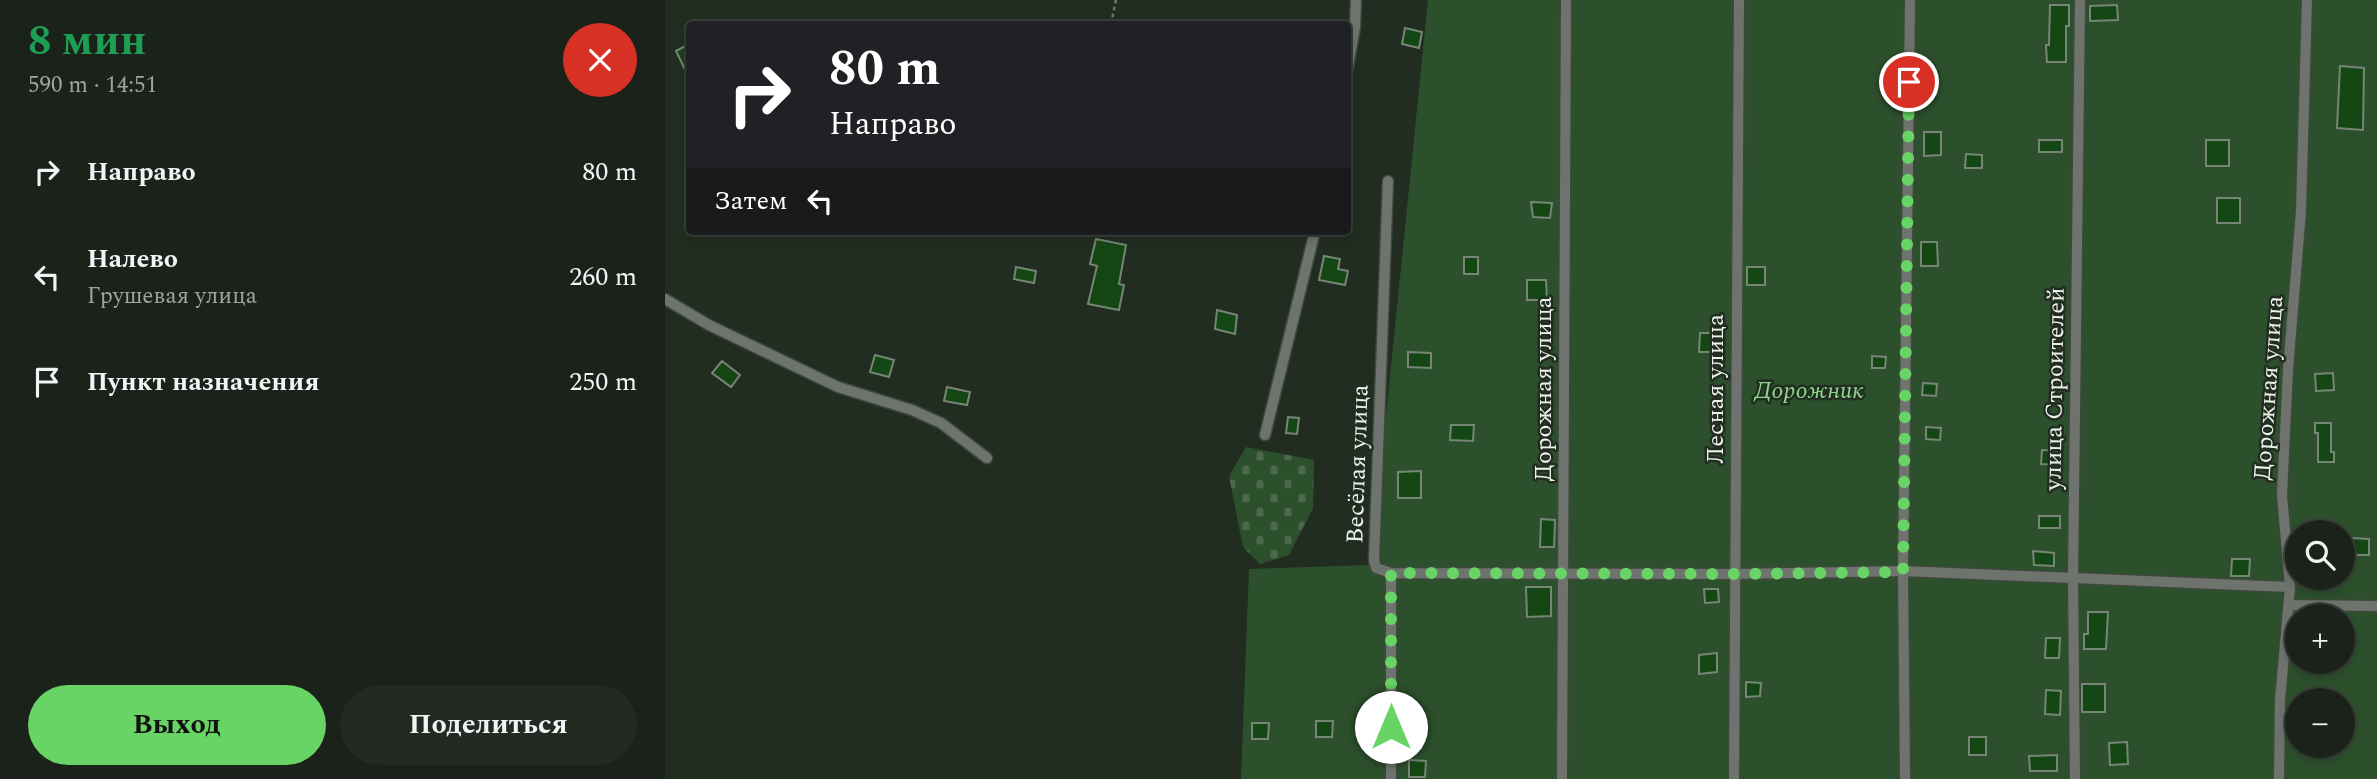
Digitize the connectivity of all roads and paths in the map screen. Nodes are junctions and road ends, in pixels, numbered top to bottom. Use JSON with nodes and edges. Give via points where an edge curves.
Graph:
{"nodes":[{"id":1,"x":1116,"y":0,"type":"edge"},
{"id":2,"x":1356,"y":0,"type":"edge"},
{"id":3,"x":1566,"y":0,"type":"edge"},
{"id":4,"x":1739,"y":0,"type":"edge"},
{"id":5,"x":1910,"y":0,"type":"edge"},
{"id":6,"x":2080,"y":0,"type":"edge"},
{"id":7,"x":2307,"y":0,"type":"edge"},
{"id":8,"x":1112,"y":21,"type":"edge"},
{"id":9,"x":1351,"y":50,"type":"edge"},
{"id":10,"x":1388,"y":181,"type":"dead end"},
{"id":11,"x":1314,"y":235,"type":"edge"},
{"id":12,"x":665,"y":299,"type":"edge"},
{"id":13,"x":1265,"y":435,"type":"dead end"},
{"id":14,"x":987,"y":458,"type":"dead end"},
{"id":15,"x":2285,"y":530,"type":"edge"},
{"id":16,"x":1563,"y":572,"type":"junction"},
{"id":17,"x":1903,"y":572,"type":"junction"},
{"id":18,"x":1391,"y":573,"type":"junction"},
{"id":19,"x":1735,"y":574,"type":"junction"},
{"id":20,"x":2073,"y":578,"type":"junction"},
{"id":21,"x":2285,"y":587,"type":"edge"},
{"id":22,"x":2355,"y":606,"type":"edge"},
{"id":23,"x":2377,"y":606,"type":"edge"},
{"id":24,"x":2285,"y":652,"type":"edge"},
{"id":25,"x":1391,"y":779,"type":"edge"},
{"id":26,"x":1562,"y":779,"type":"edge"},
{"id":27,"x":1734,"y":779,"type":"edge"},
{"id":28,"x":1905,"y":779,"type":"edge"},
{"id":29,"x":2075,"y":779,"type":"edge"},
{"id":30,"x":2279,"y":779,"type":"edge"}],
"edges":[{"from":1,"to":8,"type":"path"},
{"from":2,"to":9,"type":"street"},
{"from":3,"to":16,"type":"street","name":"Дорожная улица"},
{"from":4,"to":19,"type":"street","name":"Лесная улица"},
{"from":5,"to":17,"type":"street"},
{"from":6,"to":20,"type":"street","name":"улица Строителей"},
{"from":7,"to":15,"type":"street","name":"Дорожная улица","via":[[2301,211],[2282,495]]},
{"from":10,"to":18,"type":"street","name":"Весёлая улица","via":[[1374,560],[1376,568]]},
{"from":11,"to":13,"type":"street"},
{"from":12,"to":14,"type":"street","via":[[709,326],[838,387],[941,423]]},
{"from":16,"to":18,"type":"street"},
{"from":16,"to":19,"type":"street"},
{"from":16,"to":26,"type":"street","name":"Дорожная улица"},
{"from":17,"to":19,"type":"street"},
{"from":17,"to":20,"type":"street"},
{"from":17,"to":28,"type":"street"},
{"from":18,"to":25,"type":"street"},
{"from":19,"to":27,"type":"street","name":"Лесная улица"},
{"from":20,"to":21,"type":"street"},
{"from":20,"to":29,"type":"street","name":"улица Строителей"},
{"from":22,"to":23,"type":"street"},
{"from":24,"to":30,"type":"street","name":"Дорожная улица"}]}
